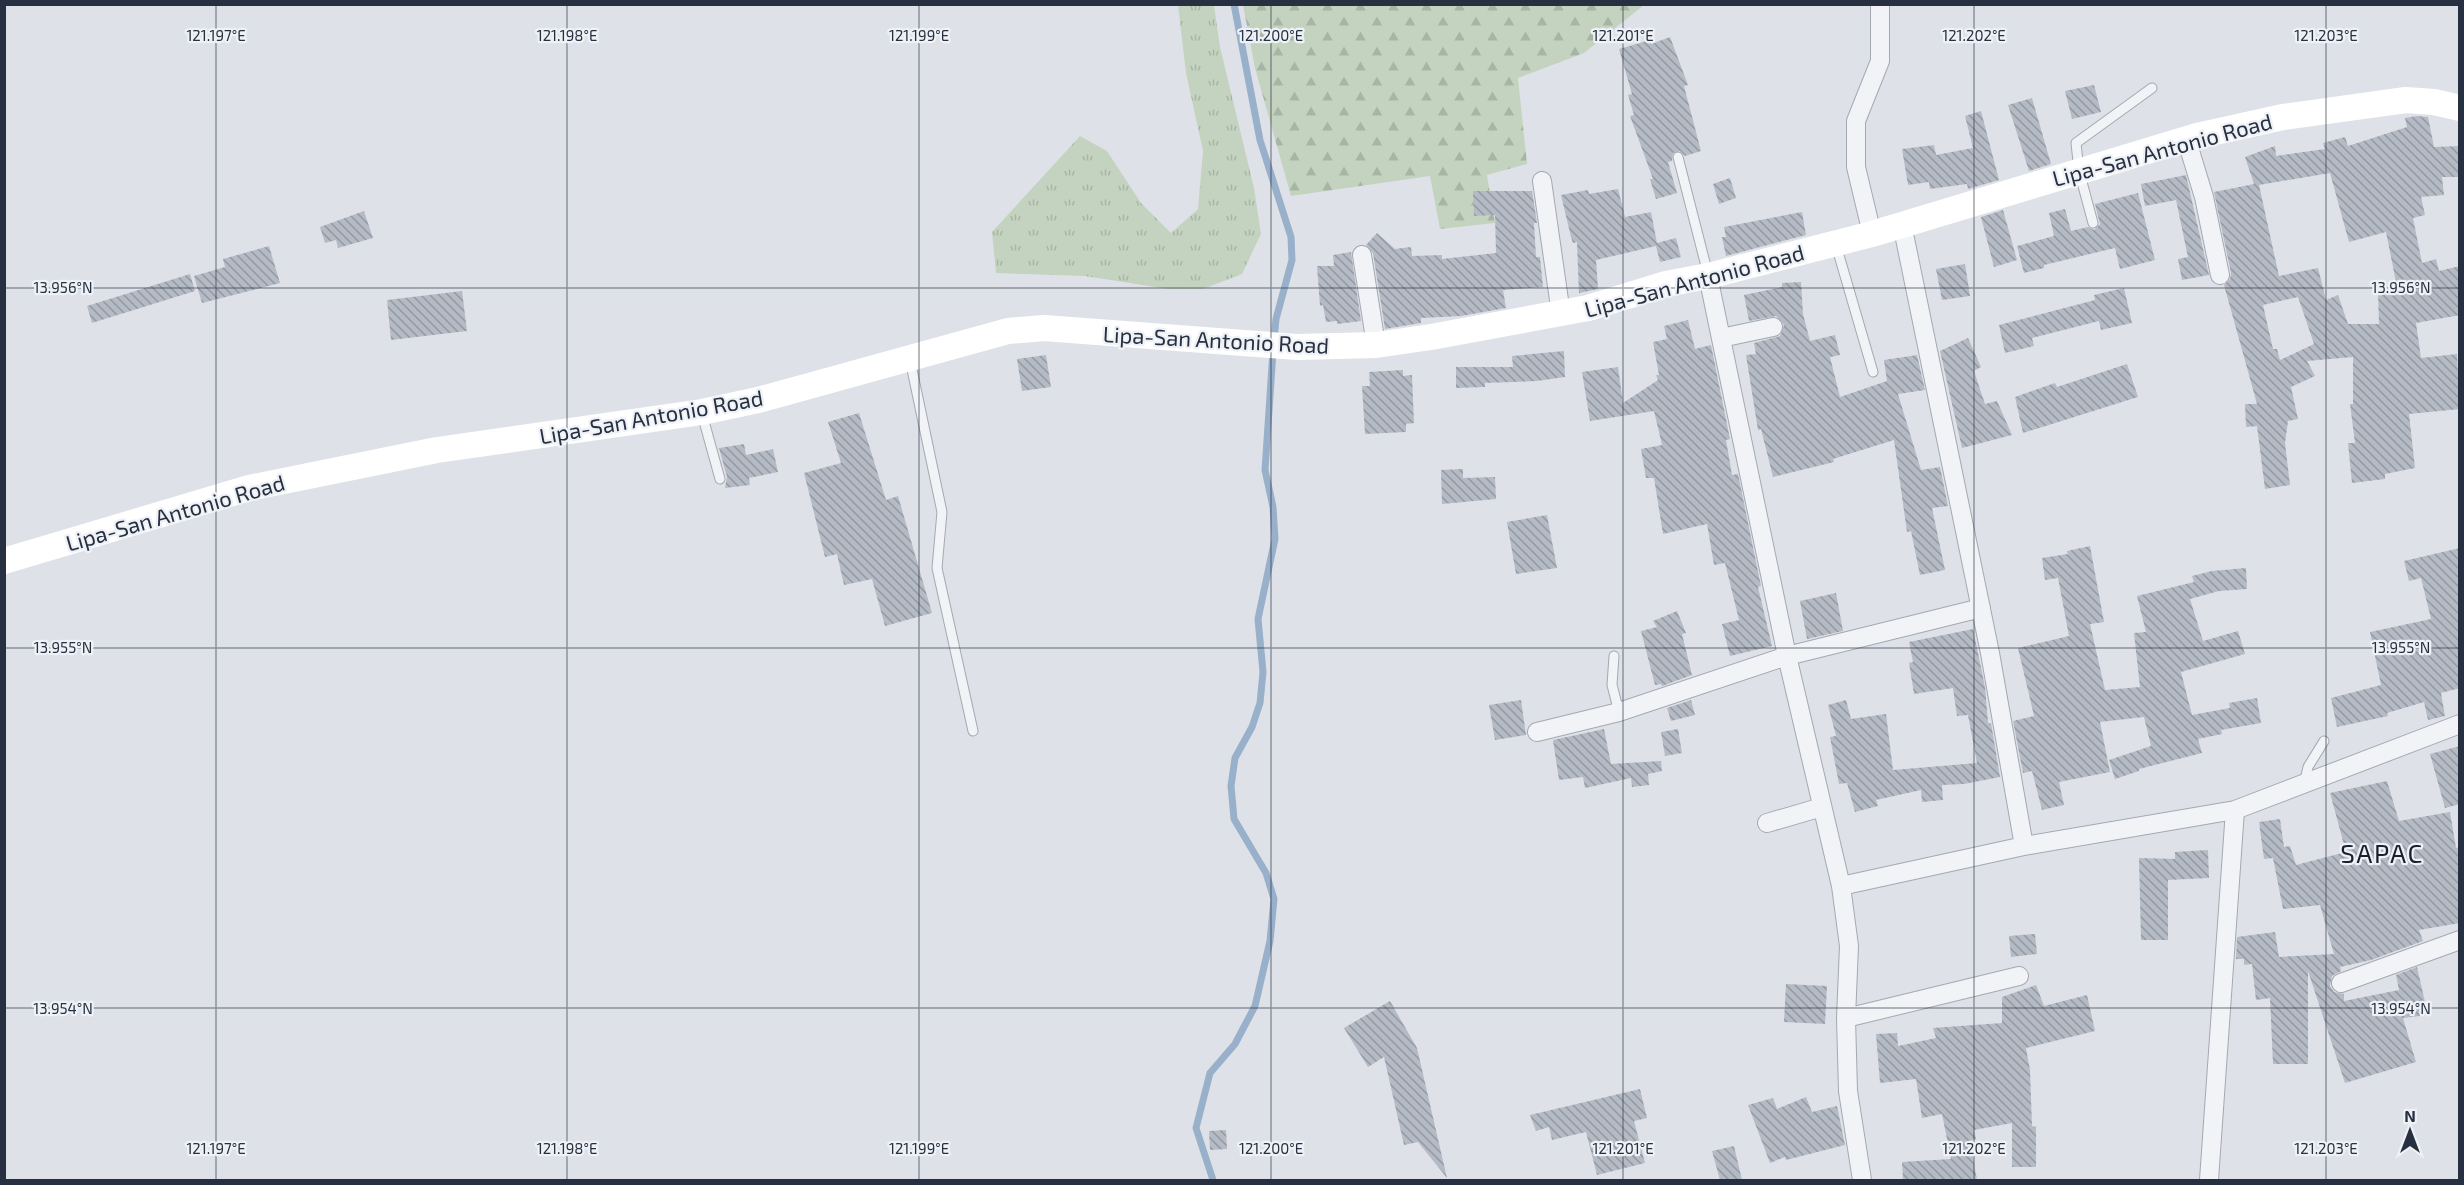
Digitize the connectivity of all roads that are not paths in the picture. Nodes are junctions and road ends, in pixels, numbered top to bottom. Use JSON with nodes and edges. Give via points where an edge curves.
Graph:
{"nodes":[{"id":1,"x":1880,"y":4,"type":"edge"},
{"id":2,"x":2152,"y":88,"type":"dead end"},
{"id":3,"x":2460,"y":108,"type":"edge"},
{"id":4,"x":2186,"y":138,"type":"junction"},
{"id":5,"x":1678,"y":157,"type":"dead end"},
{"id":6,"x":2079,"y":171,"type":"junction"},
{"id":7,"x":1542,"y":181,"type":"dead end"},
{"id":8,"x":2093,"y":223,"type":"dead end"},
{"id":9,"x":1902,"y":224,"type":"junction"},
{"id":10,"x":1872,"y":234,"type":"junction"},
{"id":11,"x":1835,"y":243,"type":"junction"},
{"id":12,"x":1362,"y":255,"type":"dead end"},
{"id":13,"x":2220,"y":275,"type":"dead end"},
{"id":14,"x":1708,"y":276,"type":"junction"},
{"id":15,"x":1562,"y":314,"type":"junction"},
{"id":16,"x":1773,"y":327,"type":"dead end"},
{"id":17,"x":1721,"y":338,"type":"junction"},
{"id":18,"x":1376,"y":345,"type":"junction"},
{"id":19,"x":910,"y":358,"type":"junction"},
{"id":20,"x":1873,"y":372,"type":"dead end"},
{"id":21,"x":702,"y":412,"type":"junction"},
{"id":22,"x":720,"y":479,"type":"dead end"},
{"id":23,"x":4,"y":561,"type":"edge"},
{"id":24,"x":1981,"y":608,"type":"junction"},
{"id":25,"x":1787,"y":656,"type":"junction"},
{"id":26,"x":1614,"y":657,"type":"dead end"},
{"id":27,"x":1619,"y":712,"type":"junction"},
{"id":28,"x":2460,"y":724,"type":"edge"},
{"id":29,"x":973,"y":731,"type":"dead end"},
{"id":30,"x":1537,"y":732,"type":"dead end"},
{"id":31,"x":2324,"y":741,"type":"dead end"},
{"id":32,"x":2304,"y":784,"type":"junction"},
{"id":33,"x":1822,"y":807,"type":"junction"},
{"id":34,"x":2235,"y":810,"type":"junction"},
{"id":35,"x":1767,"y":823,"type":"dead end"},
{"id":36,"x":2024,"y":846,"type":"junction"},
{"id":37,"x":1841,"y":886,"type":"junction"},
{"id":38,"x":2460,"y":940,"type":"edge"},
{"id":39,"x":2019,"y":976,"type":"dead end"},
{"id":40,"x":2341,"y":983,"type":"dead end"},
{"id":41,"x":1846,"y":1018,"type":"junction"},
{"id":42,"x":1860,"y":1180,"type":"edge"},
{"id":43,"x":2209,"y":1180,"type":"edge"}],
"edges":[{"from":1,"to":10,"type":"street","via":[[1881,61],[1856,121],[1856,167]]},
{"from":2,"to":6,"type":"lane","via":[[2076,143]]},
{"from":3,"to":4,"type":"main road","name":"Lipa-San Antonio Road","via":[[2406,100],[2283,117]]},
{"from":4,"to":6,"type":"main road","name":"Lipa-San Antonio Road"},
{"from":4,"to":13,"type":"street","via":[[2204,196]]},
{"from":5,"to":14,"type":"lane"},
{"from":6,"to":8,"type":"lane"},
{"from":6,"to":9,"type":"main road","name":"Lipa-San Antonio Road"},
{"from":7,"to":15,"type":"street"},
{"from":9,"to":10,"type":"main road","name":"Lipa-San Antonio Road"},
{"from":9,"to":24,"type":"street"},
{"from":10,"to":11,"type":"main road","name":"Lipa-San Antonio Road"},
{"from":11,"to":14,"type":"main road","name":"Lipa-San Antonio Road"},
{"from":11,"to":20,"type":"lane"},
{"from":12,"to":18,"type":"street"},
{"from":14,"to":15,"type":"main road","name":"Lipa-San Antonio Road"},
{"from":14,"to":17,"type":"street"},
{"from":15,"to":18,"type":"main road","name":"Lipa-San Antonio Road"},
{"from":16,"to":17,"type":"street"},
{"from":17,"to":25,"type":"street"},
{"from":18,"to":19,"type":"main road","name":"Lipa-San Antonio Road","via":[[1251,346],[1044,328],[1008,331]]},
{"from":19,"to":21,"type":"main road","name":"Lipa-San Antonio Road"},
{"from":19,"to":29,"type":"lane","via":[[942,512],[937,568]]},
{"from":21,"to":22,"type":"lane"},
{"from":21,"to":23,"type":"main road","name":"Lipa-San Antonio Road","via":[[437,450],[249,488]]},
{"from":24,"to":25,"type":"street"},
{"from":24,"to":36,"type":"street"},
{"from":25,"to":27,"type":"street"},
{"from":25,"to":33,"type":"street"},
{"from":26,"to":27,"type":"lane","via":[[1612,685]]},
{"from":27,"to":30,"type":"street"},
{"from":28,"to":32,"type":"street"},
{"from":31,"to":32,"type":"lane","via":[[2308,767]]},
{"from":32,"to":34,"type":"street"},
{"from":33,"to":35,"type":"street"},
{"from":33,"to":37,"type":"street"},
{"from":34,"to":36,"type":"street"},
{"from":34,"to":43,"type":"street"},
{"from":36,"to":37,"type":"street"},
{"from":37,"to":41,"type":"street","via":[[1849,946]]},
{"from":38,"to":40,"type":"street"},
{"from":39,"to":41,"type":"street"},
{"from":41,"to":42,"type":"street","via":[[1848,1091]]}]}
